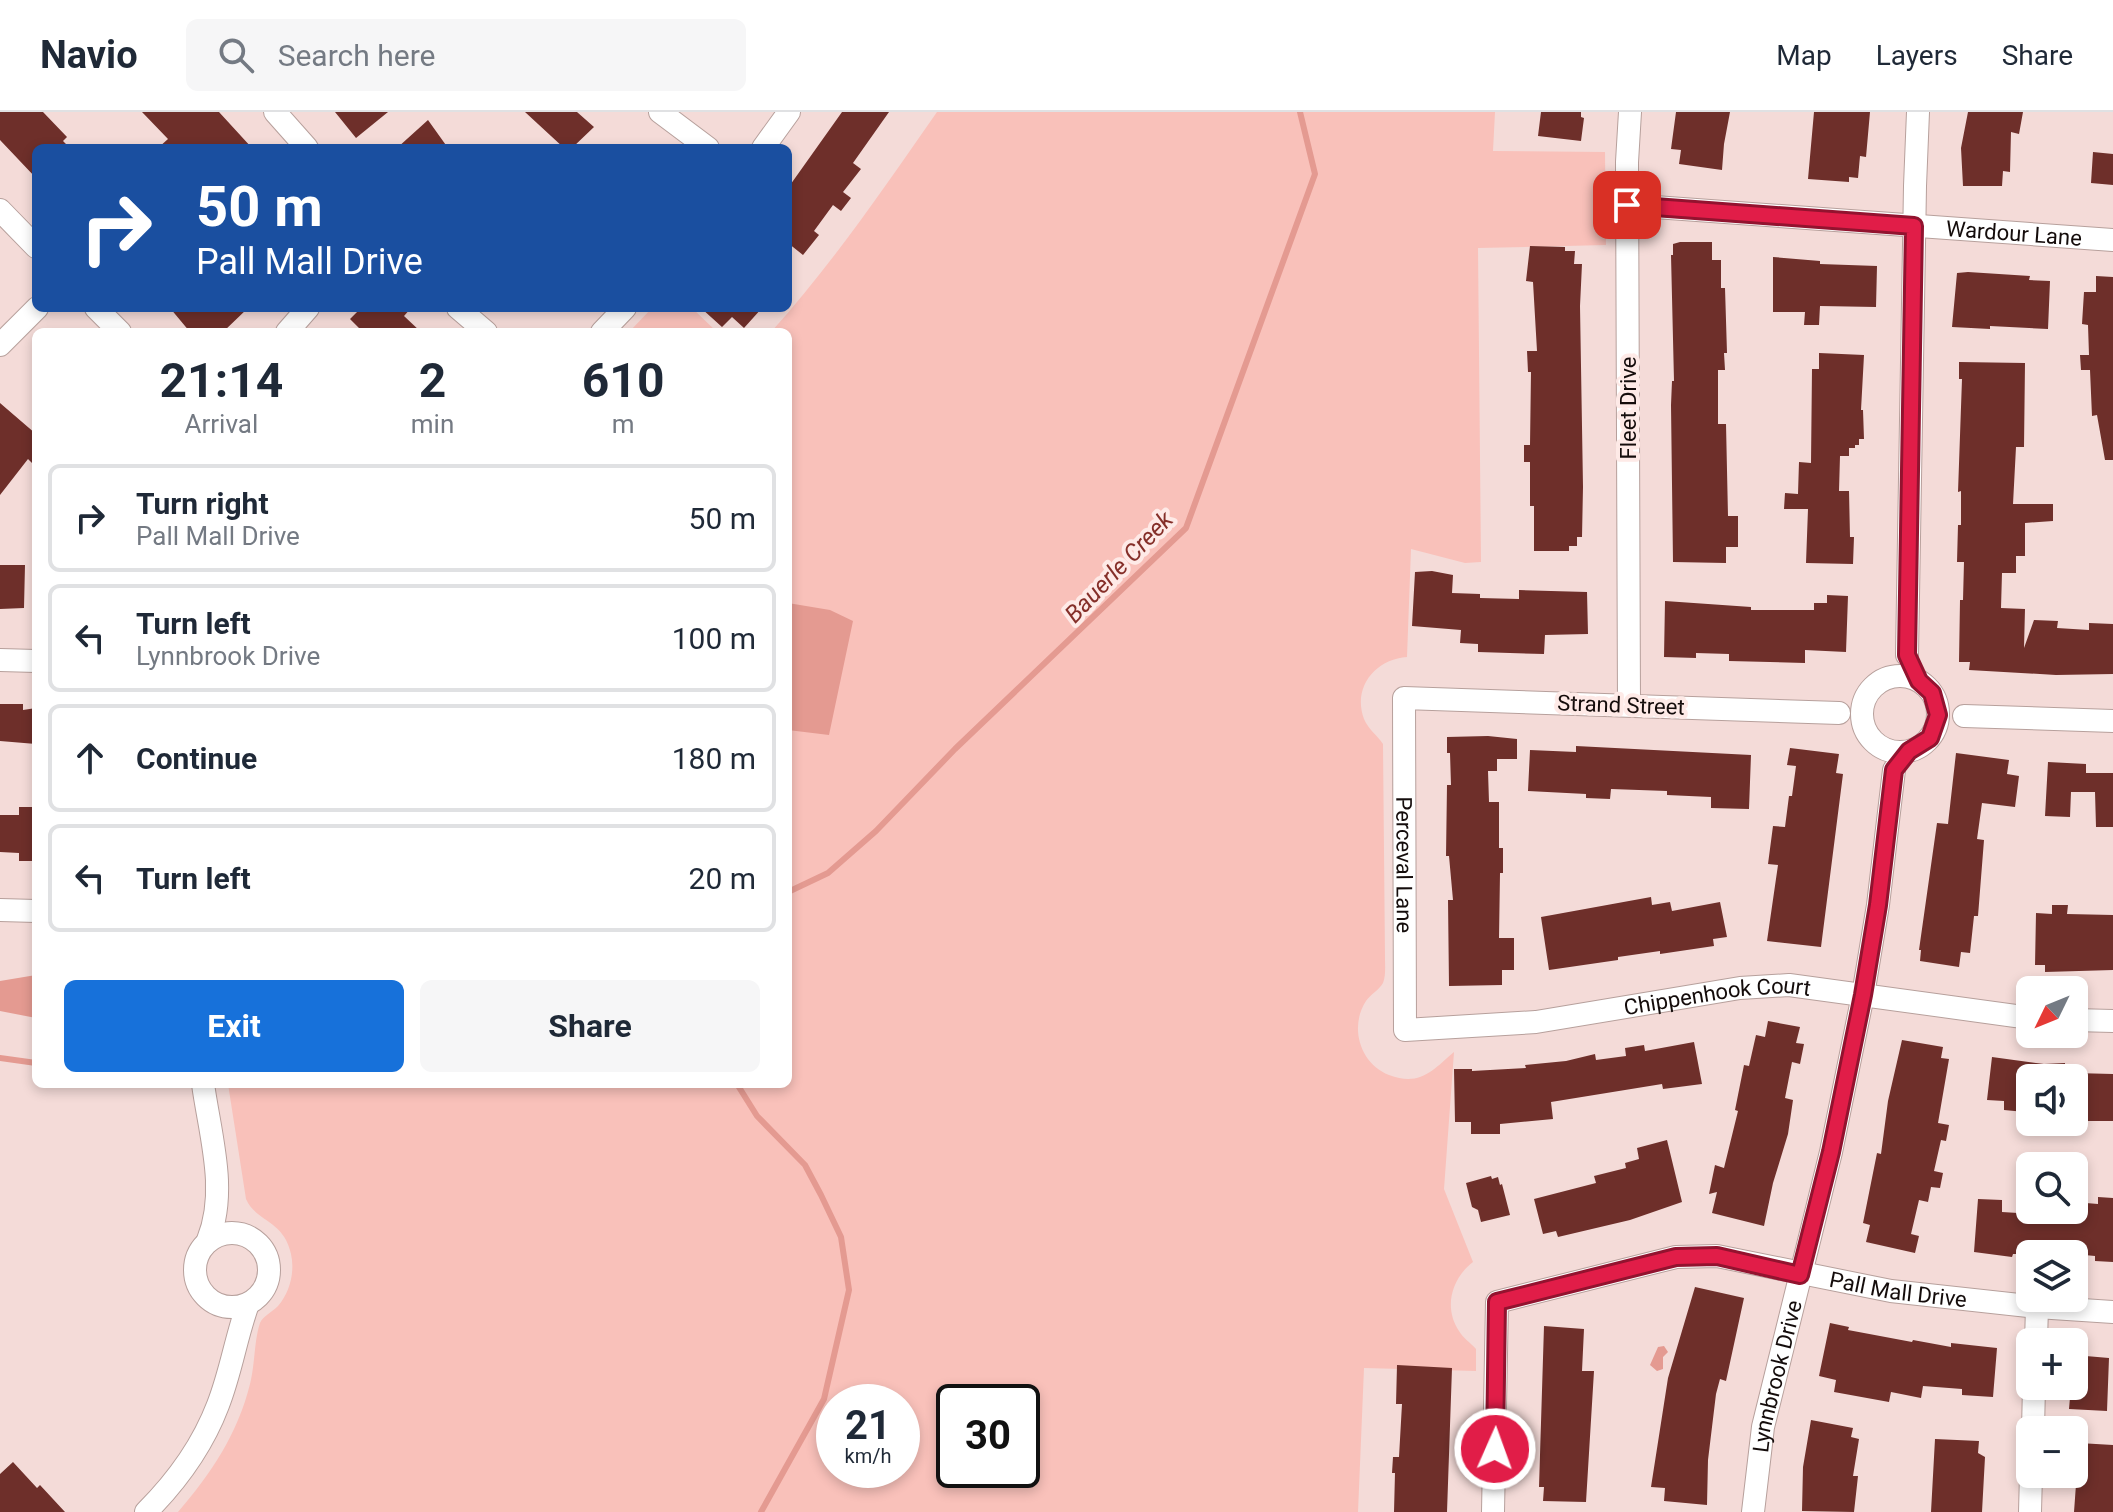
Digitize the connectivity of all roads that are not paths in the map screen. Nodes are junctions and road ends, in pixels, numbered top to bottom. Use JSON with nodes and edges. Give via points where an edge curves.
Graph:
{"nodes":[{"id":1,"x":275,"y":112,"type":"edge"},
{"id":2,"x":660,"y":112,"type":"edge"},
{"id":3,"x":789,"y":112,"type":"edge"},
{"id":4,"x":1630,"y":112,"type":"edge"},
{"id":5,"x":1918,"y":112,"type":"edge"},
{"id":6,"x":303,"y":144,"type":"edge"},
{"id":7,"x":703,"y":144,"type":"edge"},
{"id":8,"x":766,"y":144,"type":"edge"},
{"id":9,"x":1627,"y":205,"type":"junction"},
{"id":10,"x":0,"y":210,"type":"edge"},
{"id":11,"x":1914,"y":226,"type":"junction"},
{"id":12,"x":2113,"y":240,"type":"edge"},
{"id":13,"x":32,"y":243,"type":"edge"},
{"id":14,"x":33,"y":312,"type":"edge"},
{"id":15,"x":100,"y":312,"type":"edge"},
{"id":16,"x":304,"y":312,"type":"edge"},
{"id":17,"x":463,"y":312,"type":"edge"},
{"id":18,"x":621,"y":312,"type":"edge"},
{"id":19,"x":116,"y":328,"type":"edge"},
{"id":20,"x":290,"y":328,"type":"edge"},
{"id":21,"x":481,"y":328,"type":"edge"},
{"id":22,"x":606,"y":328,"type":"edge"},
{"id":23,"x":0,"y":345,"type":"edge"},
{"id":24,"x":1907,"y":655,"type":"junction"},
{"id":25,"x":0,"y":660,"type":"edge"},
{"id":26,"x":32,"y":661,"type":"edge"},
{"id":27,"x":1891,"y":677,"type":"junction"},
{"id":28,"x":1919,"y":681,"type":"junction"},
{"id":29,"x":1404,"y":698,"type":"joint"},
{"id":30,"x":1864,"y":701,"type":"junction"},
{"id":31,"x":1937,"y":704,"type":"junction"},
{"id":32,"x":1629,"y":705,"type":"junction"},
{"id":33,"x":1839,"y":713,"type":"junction"},
{"id":34,"x":1964,"y":716,"type":"junction"},
{"id":35,"x":2113,"y":721,"type":"edge"},
{"id":36,"x":1864,"y":724,"type":"junction"},
{"id":37,"x":1936,"y":727,"type":"junction"},
{"id":38,"x":1885,"y":749,"type":"junction"},
{"id":39,"x":1909,"y":751,"type":"junction"},
{"id":40,"x":1894,"y":770,"type":"junction"},
{"id":41,"x":0,"y":910,"type":"edge"},
{"id":42,"x":32,"y":911,"type":"edge"},
{"id":43,"x":1863,"y":995,"type":"junction"},
{"id":44,"x":2016,"y":1016,"type":"edge"},
{"id":45,"x":2088,"y":1020,"type":"edge"},
{"id":46,"x":2113,"y":1021,"type":"edge"},
{"id":47,"x":1405,"y":1030,"type":"joint"},
{"id":48,"x":204,"y":1088,"type":"edge"},
{"id":49,"x":218,"y":1188,"type":"junction"},
{"id":50,"x":244,"y":1235,"type":"junction"},
{"id":51,"x":208,"y":1240,"type":"junction"},
{"id":52,"x":1800,"y":1275,"type":"junction"},
{"id":53,"x":213,"y":1303,"type":"junction"},
{"id":54,"x":248,"y":1304,"type":"junction"},
{"id":55,"x":2016,"y":1305,"type":"edge"},
{"id":56,"x":2088,"y":1310,"type":"edge"},
{"id":57,"x":2113,"y":1312,"type":"edge"},
{"id":58,"x":232,"y":1359,"type":"junction"},
{"id":59,"x":2031,"y":1488,"type":"edge"},
{"id":60,"x":146,"y":1512,"type":"edge"},
{"id":61,"x":1493,"y":1512,"type":"edge"},
{"id":62,"x":1753,"y":1512,"type":"edge"},
{"id":63,"x":2030,"y":1512,"type":"edge"}],
"edges":[{"from":1,"to":6,"type":"street"},
{"from":2,"to":7,"type":"street"},
{"from":3,"to":8,"type":"street"},
{"from":4,"to":9,"type":"street","name":"Fleet Drive"},
{"from":5,"to":11,"type":"street"},
{"from":9,"to":11,"type":"street","name":"Wardour Lane"},
{"from":9,"to":32,"type":"street","name":"Fleet Drive"},
{"from":10,"to":13,"type":"street"},
{"from":11,"to":12,"type":"street","name":"Wardour Lane"},
{"from":11,"to":24,"type":"street"},
{"from":14,"to":23,"type":"street"},
{"from":15,"to":19,"type":"street"},
{"from":16,"to":20,"type":"street"},
{"from":17,"to":21,"type":"street"},
{"from":18,"to":22,"type":"street"},
{"from":24,"to":27,"type":"street"},
{"from":24,"to":28,"type":"street"},
{"from":25,"to":26,"type":"street"},
{"from":27,"to":28,"type":"street"},
{"from":27,"to":30,"type":"street","via":[[1870,690]]},
{"from":28,"to":31,"type":"street"},
{"from":29,"to":32,"type":"street","name":"Strand Street"},
{"from":29,"to":47,"type":"street","name":"Perceval Lane"},
{"from":30,"to":33,"type":"street","name":"Strand Street"},
{"from":30,"to":36,"type":"street"},
{"from":31,"to":34,"type":"street"},
{"from":31,"to":37,"type":"street"},
{"from":32,"to":33,"type":"street","name":"Strand Street"},
{"from":33,"to":36,"type":"street","name":"Strand Street"},
{"from":34,"to":35,"type":"street"},
{"from":34,"to":37,"type":"street"},
{"from":36,"to":38,"type":"street"},
{"from":37,"to":39,"type":"street","via":[[1930,738]]},
{"from":38,"to":39,"type":"street"},
{"from":38,"to":40,"type":"street","name":"Lynnbrook Drive"},
{"from":39,"to":40,"type":"street"},
{"from":40,"to":43,"type":"street","name":"Lynnbrook Drive"},
{"from":41,"to":42,"type":"street"},
{"from":43,"to":44,"type":"street","name":"Chippenhook Court"},
{"from":43,"to":47,"type":"street","name":"Chippenhook Court","via":[[1765,986],[1536,1022]]},
{"from":43,"to":52,"type":"street","name":"Lynnbrook Drive"},
{"from":45,"to":46,"type":"street"},
{"from":48,"to":49,"type":"street"},
{"from":49,"to":50,"type":"street"},
{"from":49,"to":51,"type":"street"},
{"from":50,"to":51,"type":"street"},
{"from":50,"to":54,"type":"street","via":[[263,1250],[269,1274],[259,1297]]},
{"from":51,"to":53,"type":"street","via":[[194,1273],[203,1295]]},
{"from":52,"to":55,"type":"street","name":"Pall Mall Drive"},
{"from":52,"to":61,"type":"street","name":"Pall Mall Drive","via":[[1717,1256],[1676,1257],[1497,1302]]},
{"from":52,"to":62,"type":"street","name":"Lynnbrook Drive","via":[[1763,1427]]},
{"from":53,"to":54,"type":"street","via":[[225,1308]]},
{"from":53,"to":58,"type":"street","via":[[222,1316]]},
{"from":54,"to":58,"type":"street"},
{"from":56,"to":57,"type":"street","name":"Pall Mall Drive"},
{"from":58,"to":60,"type":"street","via":[[199,1447]]},
{"from":59,"to":63,"type":"street"}]}
